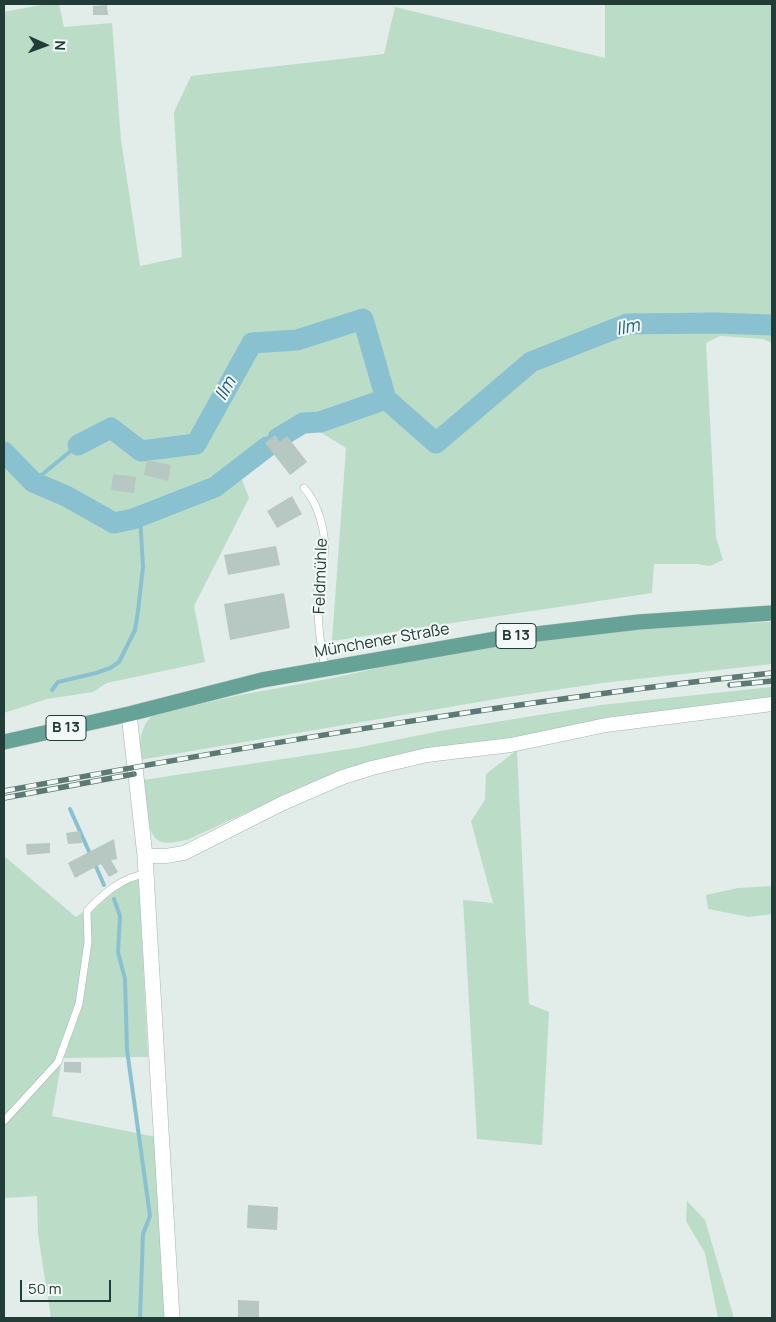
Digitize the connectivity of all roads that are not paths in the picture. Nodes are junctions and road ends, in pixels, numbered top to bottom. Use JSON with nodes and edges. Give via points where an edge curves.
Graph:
{"nodes":[{"id":1,"x":304,"y":488,"type":"dead end"},
{"id":2,"x":772,"y":613,"type":"edge"},
{"id":3,"x":325,"y":668,"type":"junction"},
{"id":4,"x":772,"y":704,"type":"edge"},
{"id":5,"x":129,"y":714,"type":"junction"},
{"id":6,"x":4,"y":742,"type":"edge"},
{"id":7,"x":145,"y":856,"type":"junction"},
{"id":8,"x":146,"y":874,"type":"junction"},
{"id":9,"x":4,"y":1121,"type":"edge"},
{"id":10,"x":172,"y":1318,"type":"edge"}],
"edges":[{"from":1,"to":3,"type":"lane","name":"Feldmühle","via":[[312,498],[324,537],[318,608]]},
{"from":2,"to":3,"type":"main road","name":"Münchener Straße","number":"B 13","via":[[639,622],[502,638]]},
{"from":3,"to":5,"type":"main road","name":"Münchener Straße","number":"B 13","via":[[262,680]]},
{"from":4,"to":7,"type":"street","via":[[606,725],[400,761],[316,788],[184,853]]},
{"from":5,"to":6,"type":"main road","name":"Münchener Straße","number":"B 13"},
{"from":5,"to":7,"type":"street"},
{"from":7,"to":8,"type":"street"},
{"from":8,"to":9,"type":"lane","via":[[128,878],[100,897],[87,911],[88,942],[79,1004],[58,1062]]},
{"from":8,"to":10,"type":"street"}]}
